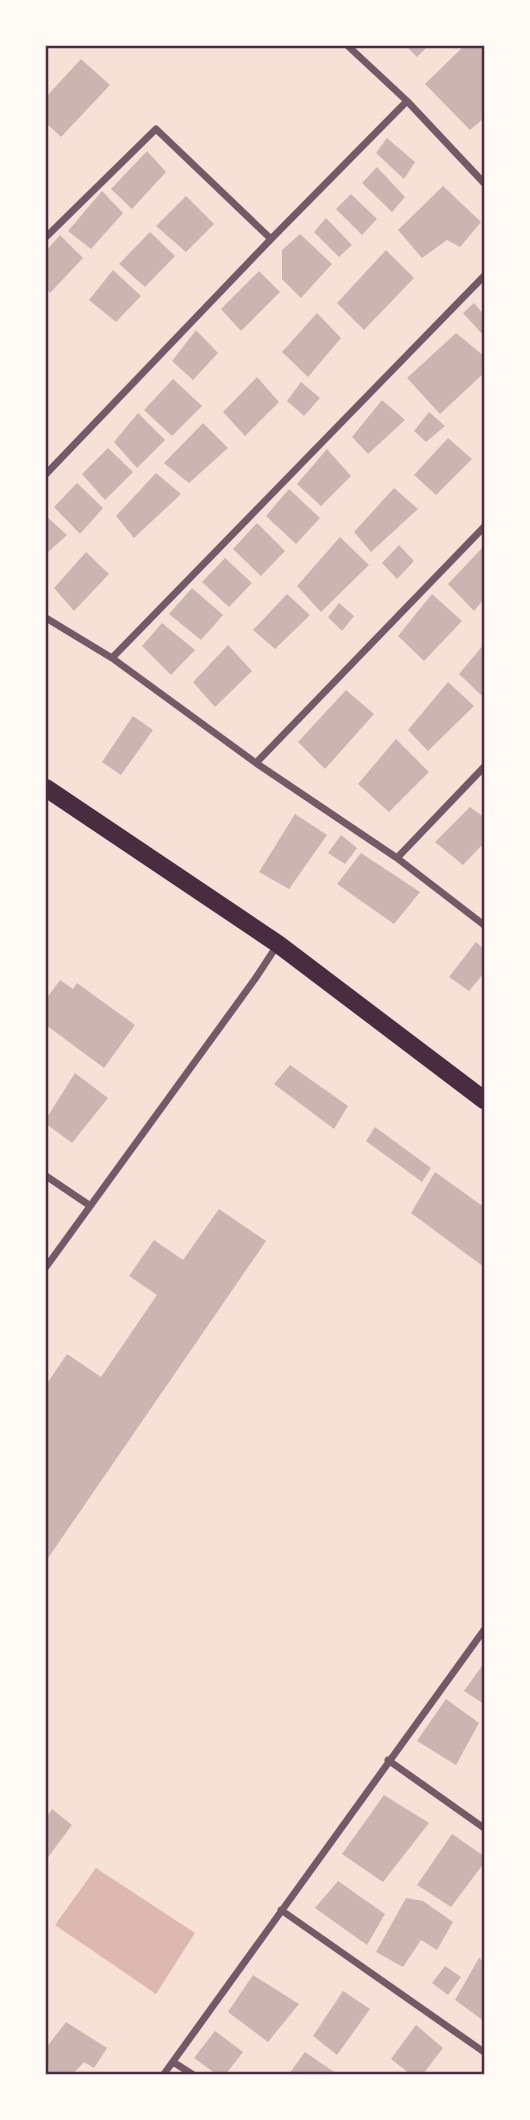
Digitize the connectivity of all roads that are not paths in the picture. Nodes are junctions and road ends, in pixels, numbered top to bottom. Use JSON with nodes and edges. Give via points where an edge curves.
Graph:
{"nodes":[{"id":1,"x":348,"y":46,"type":"edge"},
{"id":2,"x":407,"y":101,"type":"junction"},
{"id":3,"x":485,"y":183,"type":"edge"},
{"id":4,"x":46,"y":237,"type":"edge"},
{"id":5,"x":271,"y":239,"type":"junction"},
{"id":6,"x":485,"y":276,"type":"edge"},
{"id":7,"x":46,"y":474,"type":"edge"},
{"id":8,"x":485,"y":527,"type":"edge"},
{"id":9,"x":46,"y":618,"type":"edge"},
{"id":10,"x":112,"y":658,"type":"junction"},
{"id":11,"x":256,"y":763,"type":"junction"},
{"id":12,"x":485,"y":768,"type":"edge"},
{"id":13,"x":46,"y":788,"type":"edge"},
{"id":14,"x":397,"y":858,"type":"junction"},
{"id":15,"x":485,"y":925,"type":"edge"},
{"id":16,"x":278,"y":944,"type":"junction"},
{"id":17,"x":485,"y":1100,"type":"edge"},
{"id":18,"x":46,"y":1175,"type":"edge"},
{"id":19,"x":89,"y":1205,"type":"junction"},
{"id":20,"x":46,"y":1267,"type":"edge"},
{"id":21,"x":485,"y":1630,"type":"edge"},
{"id":22,"x":388,"y":1760,"type":"junction"},
{"id":23,"x":485,"y":1828,"type":"edge"},
{"id":24,"x":281,"y":1910,"type":"junction"},
{"id":25,"x":485,"y":2052,"type":"edge"},
{"id":26,"x":173,"y":2062,"type":"junction"},
{"id":27,"x":164,"y":2074,"type":"edge"},
{"id":28,"x":192,"y":2074,"type":"edge"}],
"edges":[{"from":1,"to":2,"type":"street"},
{"from":2,"to":3,"type":"street"},
{"from":2,"to":5,"type":"street"},
{"from":4,"to":5,"type":"street","via":[[156,129]]},
{"from":5,"to":7,"type":"street"},
{"from":6,"to":10,"type":"street"},
{"from":8,"to":11,"type":"street"},
{"from":9,"to":10,"type":"street"},
{"from":10,"to":11,"type":"street"},
{"from":11,"to":14,"type":"street"},
{"from":12,"to":14,"type":"street"},
{"from":13,"to":16,"type":"main road"},
{"from":14,"to":15,"type":"street"},
{"from":16,"to":17,"type":"main road"},
{"from":16,"to":19,"type":"street"},
{"from":18,"to":19,"type":"street"},
{"from":19,"to":20,"type":"street"},
{"from":21,"to":22,"type":"street"},
{"from":22,"to":23,"type":"street"},
{"from":22,"to":24,"type":"street"},
{"from":24,"to":25,"type":"street"},
{"from":24,"to":26,"type":"street"},
{"from":26,"to":27,"type":"street"},
{"from":26,"to":28,"type":"street"}]}
